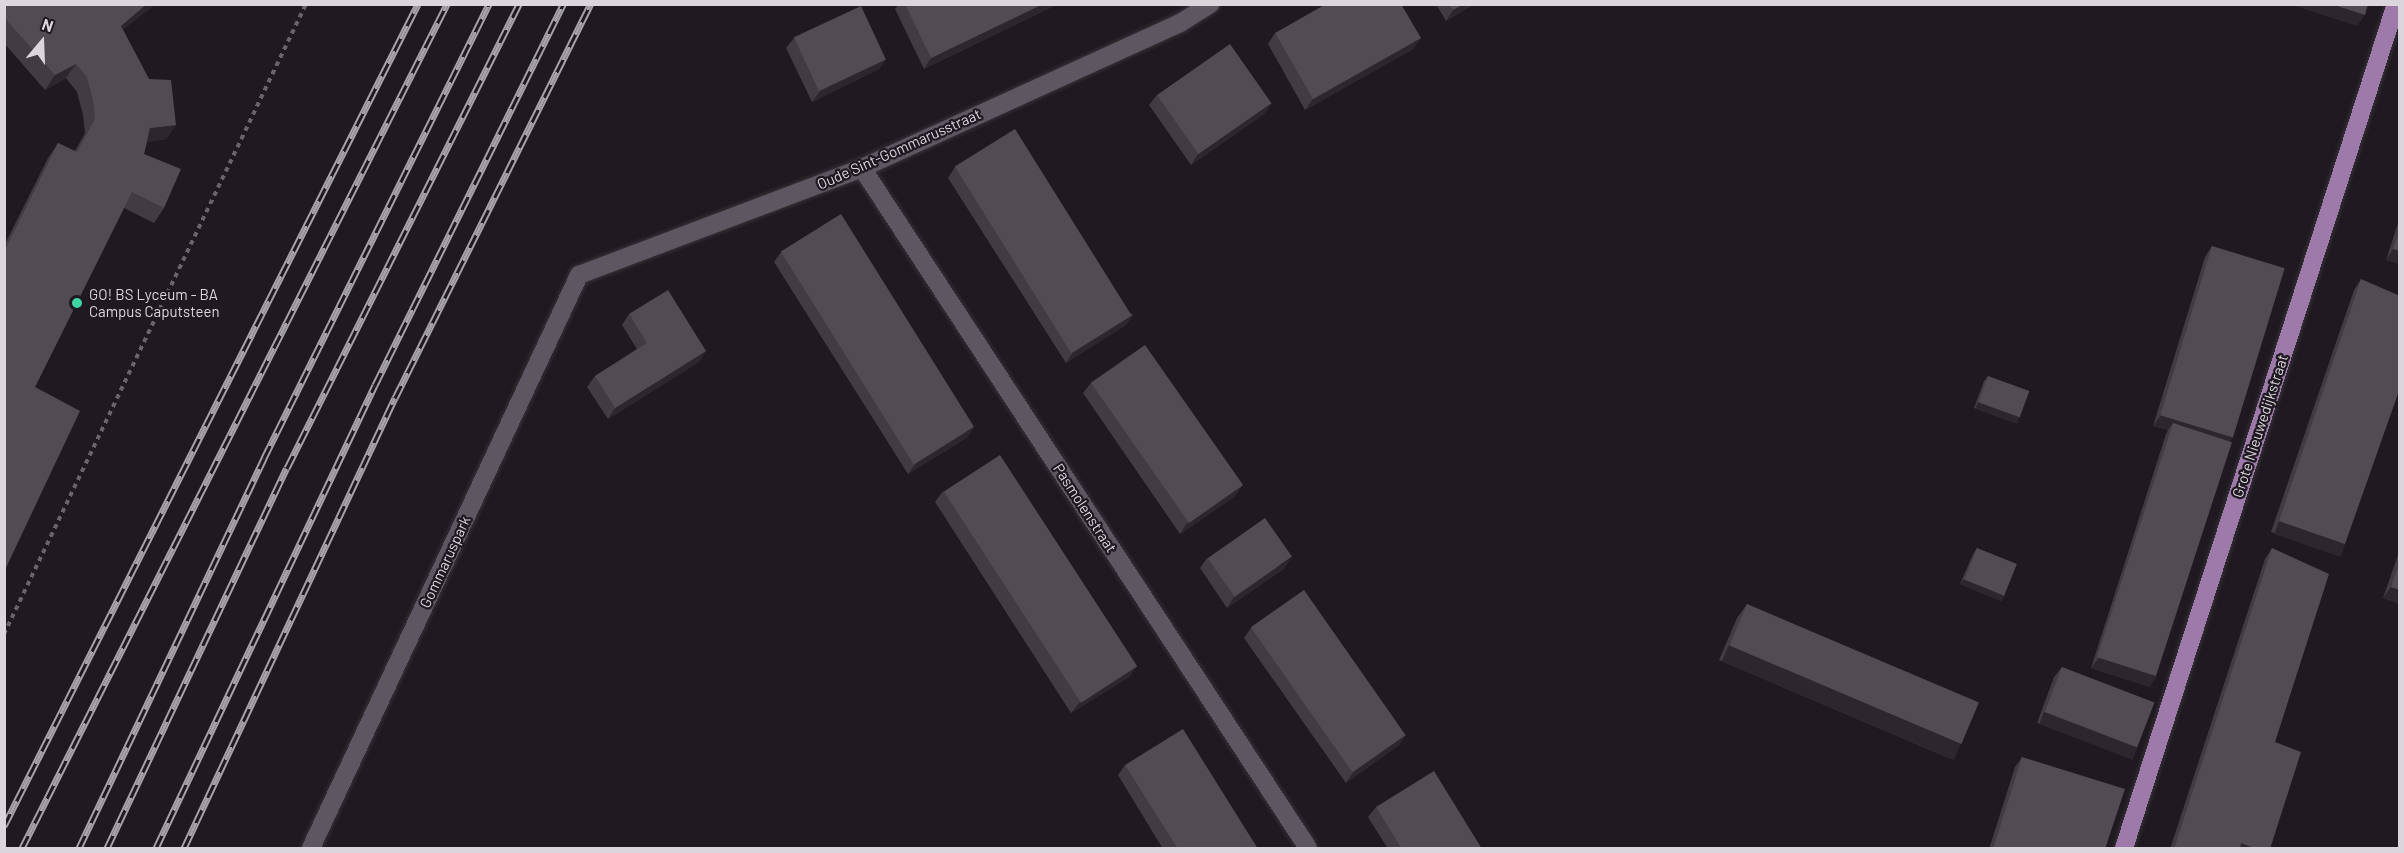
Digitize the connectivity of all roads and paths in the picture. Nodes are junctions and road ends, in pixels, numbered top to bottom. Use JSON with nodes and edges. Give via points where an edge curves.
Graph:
{"nodes":[{"id":1,"x":306,"y":4,"type":"edge"},
{"id":2,"x":1211,"y":4,"type":"edge"},
{"id":3,"x":2396,"y":4,"type":"edge"},
{"id":4,"x":862,"y":168,"type":"junction"},
{"id":5,"x":579,"y":275,"type":"joint"},
{"id":6,"x":4,"y":634,"type":"edge"},
{"id":7,"x":311,"y":849,"type":"edge"},
{"id":8,"x":1308,"y":849,"type":"edge"},
{"id":9,"x":2124,"y":849,"type":"edge"}],
"edges":[{"from":1,"to":6,"type":"path"},
{"from":2,"to":4,"type":"street","name":"Oude Sint-Gommarusstraat"},
{"from":3,"to":9,"type":"main road","name":"Grote Nieuwedijkstraat"},
{"from":4,"to":5,"type":"street","name":"Oude Sint-Gommarusstraat"},
{"from":4,"to":8,"type":"street","name":"Pasmolenstraat"},
{"from":5,"to":7,"type":"street","name":"Gommaruspark"}]}
